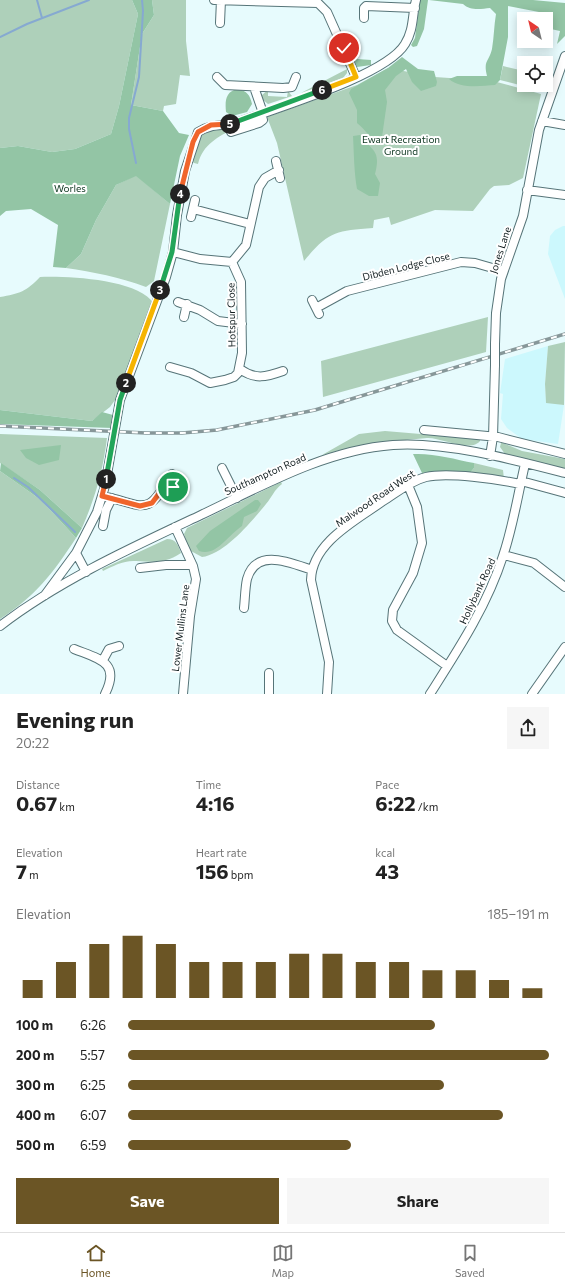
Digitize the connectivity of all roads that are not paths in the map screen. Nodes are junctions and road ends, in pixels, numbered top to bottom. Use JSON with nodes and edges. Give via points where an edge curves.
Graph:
{"nodes":[{"id":1,"x":214,"y":0,"type":"edge"},
{"id":2,"x":221,"y":0,"type":"edge"},
{"id":3,"x":415,"y":4,"type":"edge"},
{"id":4,"x":364,"y":18,"type":"dead end"},
{"id":5,"x":220,"y":23,"type":"dead end"},
{"id":6,"x":565,"y":56,"type":"edge"},
{"id":7,"x":217,"y":77,"type":"dead end"},
{"id":8,"x":356,"y":77,"type":"junction"},
{"id":9,"x":296,"y":78,"type":"dead end"},
{"id":10,"x":254,"y":87,"type":"junction"},
{"id":11,"x":262,"y":113,"type":"junction"},
{"id":12,"x":542,"y":121,"type":"junction"},
{"id":13,"x":565,"y":125,"type":"edge"},
{"id":14,"x":231,"y":132,"type":"dead end"},
{"id":15,"x":276,"y":161,"type":"dead end"},
{"id":16,"x":527,"y":190,"type":"junction"},
{"id":17,"x":565,"y":195,"type":"edge"},
{"id":18,"x":195,"y":200,"type":"dead end"},
{"id":19,"x":250,"y":224,"type":"junction"},
{"id":20,"x":172,"y":252,"type":"junction"},
{"id":21,"x":232,"y":262,"type":"junction"},
{"id":22,"x":504,"y":271,"type":"junction"},
{"id":23,"x":178,"y":302,"type":"dead end"},
{"id":24,"x":187,"y":304,"type":"junction"},
{"id":25,"x":316,"y":307,"type":"dead end"},
{"id":26,"x":184,"y":317,"type":"dead end"},
{"id":27,"x":242,"y":324,"type":"junction"},
{"id":28,"x":170,"y":367,"type":"dead end"},
{"id":29,"x":240,"y":369,"type":"junction"},
{"id":30,"x":283,"y":371,"type":"dead end"},
{"id":31,"x":424,"y":430,"type":"dead end"},
{"id":32,"x":493,"y":437,"type":"junction"},
{"id":33,"x":565,"y":454,"type":"edge"},
{"id":34,"x":490,"y":456,"type":"junction"},
{"id":35,"x":525,"y":464,"type":"junction"},
{"id":36,"x":222,"y":468,"type":"dead end"},
{"id":37,"x":565,"y":473,"type":"edge"},
{"id":38,"x":172,"y":474,"type":"dead end"},
{"id":39,"x":520,"y":482,"type":"junction"},
{"id":40,"x":408,"y":485,"type":"junction"},
{"id":41,"x":164,"y":487,"type":"junction"},
{"id":42,"x":175,"y":491,"type":"dead end"},
{"id":43,"x":565,"y":493,"type":"edge"},
{"id":44,"x":102,"y":496,"type":"junction"},
{"id":45,"x":112,"y":498,"type":"junction"},
{"id":46,"x":238,"y":498,"type":"junction"},
{"id":47,"x":103,"y":526,"type":"dead end"},
{"id":48,"x":174,"y":527,"type":"junction"},
{"id":49,"x":76,"y":553,"type":"junction"},
{"id":50,"x":504,"y":555,"type":"junction"},
{"id":51,"x":192,"y":565,"type":"junction"},
{"id":52,"x":140,"y":568,"type":"dead end"},
{"id":53,"x":312,"y":570,"type":"junction"},
{"id":54,"x":86,"y":572,"type":"junction"},
{"id":55,"x":565,"y":587,"type":"edge"},
{"id":56,"x":45,"y":594,"type":"junction"},
{"id":57,"x":244,"y":608,"type":"dead end"},
{"id":58,"x":0,"y":626,"type":"edge"},
{"id":59,"x":119,"y":646,"type":"dead end"},
{"id":60,"x":565,"y":647,"type":"edge"},
{"id":61,"x":77,"y":653,"type":"dead end"},
{"id":62,"x":103,"y":660,"type":"junction"},
{"id":63,"x":447,"y":666,"type":"junction"},
{"id":64,"x":269,"y":673,"type":"dead end"},
{"id":65,"x":105,"y":694,"type":"edge"},
{"id":66,"x":183,"y":694,"type":"edge"},
{"id":67,"x":269,"y":694,"type":"edge"},
{"id":68,"x":326,"y":694,"type":"edge"},
{"id":69,"x":430,"y":694,"type":"edge"},
{"id":70,"x":532,"y":694,"type":"edge"}],
"edges":[{"from":1,"to":2,"type":"street"},
{"from":2,"to":5,"type":"street"},
{"from":2,"to":8,"type":"street","via":[[318,4],[326,12]]},
{"from":3,"to":4,"type":"street","via":[[366,6]]},
{"from":3,"to":8,"type":"street","via":[[410,34],[397,55],[372,71]]},
{"from":6,"to":12,"type":"street","name":"Jones Lane"},
{"from":7,"to":10,"type":"street","via":[[225,85]]},
{"from":8,"to":11,"type":"street"},
{"from":9,"to":10,"type":"street","via":[[292,87],[288,88]]},
{"from":10,"to":11,"type":"street"},
{"from":11,"to":14,"type":"street","via":[[263,120],[259,123]]},
{"from":11,"to":20,"type":"street","via":[[236,123],[211,125],[198,132],[180,192]]},
{"from":12,"to":13,"type":"street"},
{"from":12,"to":16,"type":"street","name":"Jones Lane"},
{"from":15,"to":19,"type":"street","via":[[279,174],[265,178],[259,187]]},
{"from":16,"to":17,"type":"street"},
{"from":16,"to":22,"type":"street","name":"Jones Lane","via":[[522,216]]},
{"from":18,"to":19,"type":"street","via":[[192,213]]},
{"from":19,"to":21,"type":"street","via":[[246,245]]},
{"from":20,"to":21,"type":"street","via":[[200,260]]},
{"from":20,"to":44,"type":"street","via":[[166,277],[120,400]]},
{"from":21,"to":27,"type":"street","name":"Hotspur Close","via":[[241,282]]},
{"from":22,"to":25,"type":"street","name":"Dibden Lodge Close","via":[[461,262],[347,291]]},
{"from":22,"to":32,"type":"street","name":"Jones Lane","bridge":true,"via":[[498,297]]},
{"from":23,"to":24,"type":"street"},
{"from":24,"to":26,"type":"street"},
{"from":24,"to":27,"type":"street","via":[[218,321]]},
{"from":27,"to":29,"type":"street","name":"Hotspur Close"},
{"from":28,"to":29,"type":"street","via":[[191,373],[210,383],[234,377]]},
{"from":29,"to":30,"type":"street","via":[[252,376]]},
{"from":31,"to":32,"type":"street"},
{"from":32,"to":33,"type":"street"},
{"from":32,"to":34,"type":"street","name":"Jones Lane"},
{"from":34,"to":35,"type":"street","name":"Southampton Road"},
{"from":34,"to":46,"type":"street","name":"Southampton Road","via":[[427,445],[371,447],[318,461]]},
{"from":35,"to":37,"type":"street","name":"Southampton Road"},
{"from":35,"to":39,"type":"street","name":"Hollybank Road"},
{"from":36,"to":46,"type":"street"},
{"from":38,"to":41,"type":"street"},
{"from":39,"to":40,"type":"street","name":"Malwood Road West","via":[[437,475],[424,477]]},
{"from":39,"to":43,"type":"street","name":"Malwood Road West"},
{"from":39,"to":50,"type":"street","name":"Hollybank Road"},
{"from":40,"to":53,"type":"street","name":"Malwood Road West","via":[[336,535]]},
{"from":40,"to":63,"type":"street","via":[[417,507],[422,543],[413,573],[393,610],[392,621],[397,630]]},
{"from":41,"to":42,"type":"street","via":[[173,487]]},
{"from":41,"to":45,"type":"street","via":[[157,499],[146,505],[134,505]]},
{"from":44,"to":45,"type":"street"},
{"from":44,"to":49,"type":"street","via":[[91,526]]},
{"from":45,"to":47,"type":"street","via":[[106,510]]},
{"from":46,"to":48,"type":"street","name":"Southampton Road"},
{"from":48,"to":51,"type":"street","name":"Lower Mullins Lane"},
{"from":48,"to":54,"type":"street","name":"Southampton Road"},
{"from":49,"to":54,"type":"street"},
{"from":49,"to":56,"type":"street"},
{"from":50,"to":55,"type":"street","via":[[532,563]]},
{"from":50,"to":63,"type":"street","name":"Hollybank Road","via":[[484,603]]},
{"from":51,"to":52,"type":"street"},
{"from":51,"to":66,"type":"street","name":"Lower Mullins Lane","via":[[196,574],[196,586],[190,617]]},
{"from":53,"to":57,"type":"street","via":[[275,559],[260,563],[247,580]]},
{"from":53,"to":68,"type":"street","via":[[312,587],[329,662]]},
{"from":54,"to":56,"type":"street","name":"Southampton Road"},
{"from":56,"to":58,"type":"street","name":"Southampton Road"},
{"from":59,"to":62,"type":"street","via":[[109,649]]},
{"from":60,"to":70,"type":"street"},
{"from":61,"to":62,"type":"street"},
{"from":62,"to":65,"type":"street","via":[[111,675]]},
{"from":63,"to":69,"type":"street","name":"Hollybank Road"},
{"from":64,"to":67,"type":"street","via":[[264,681]]}]}
